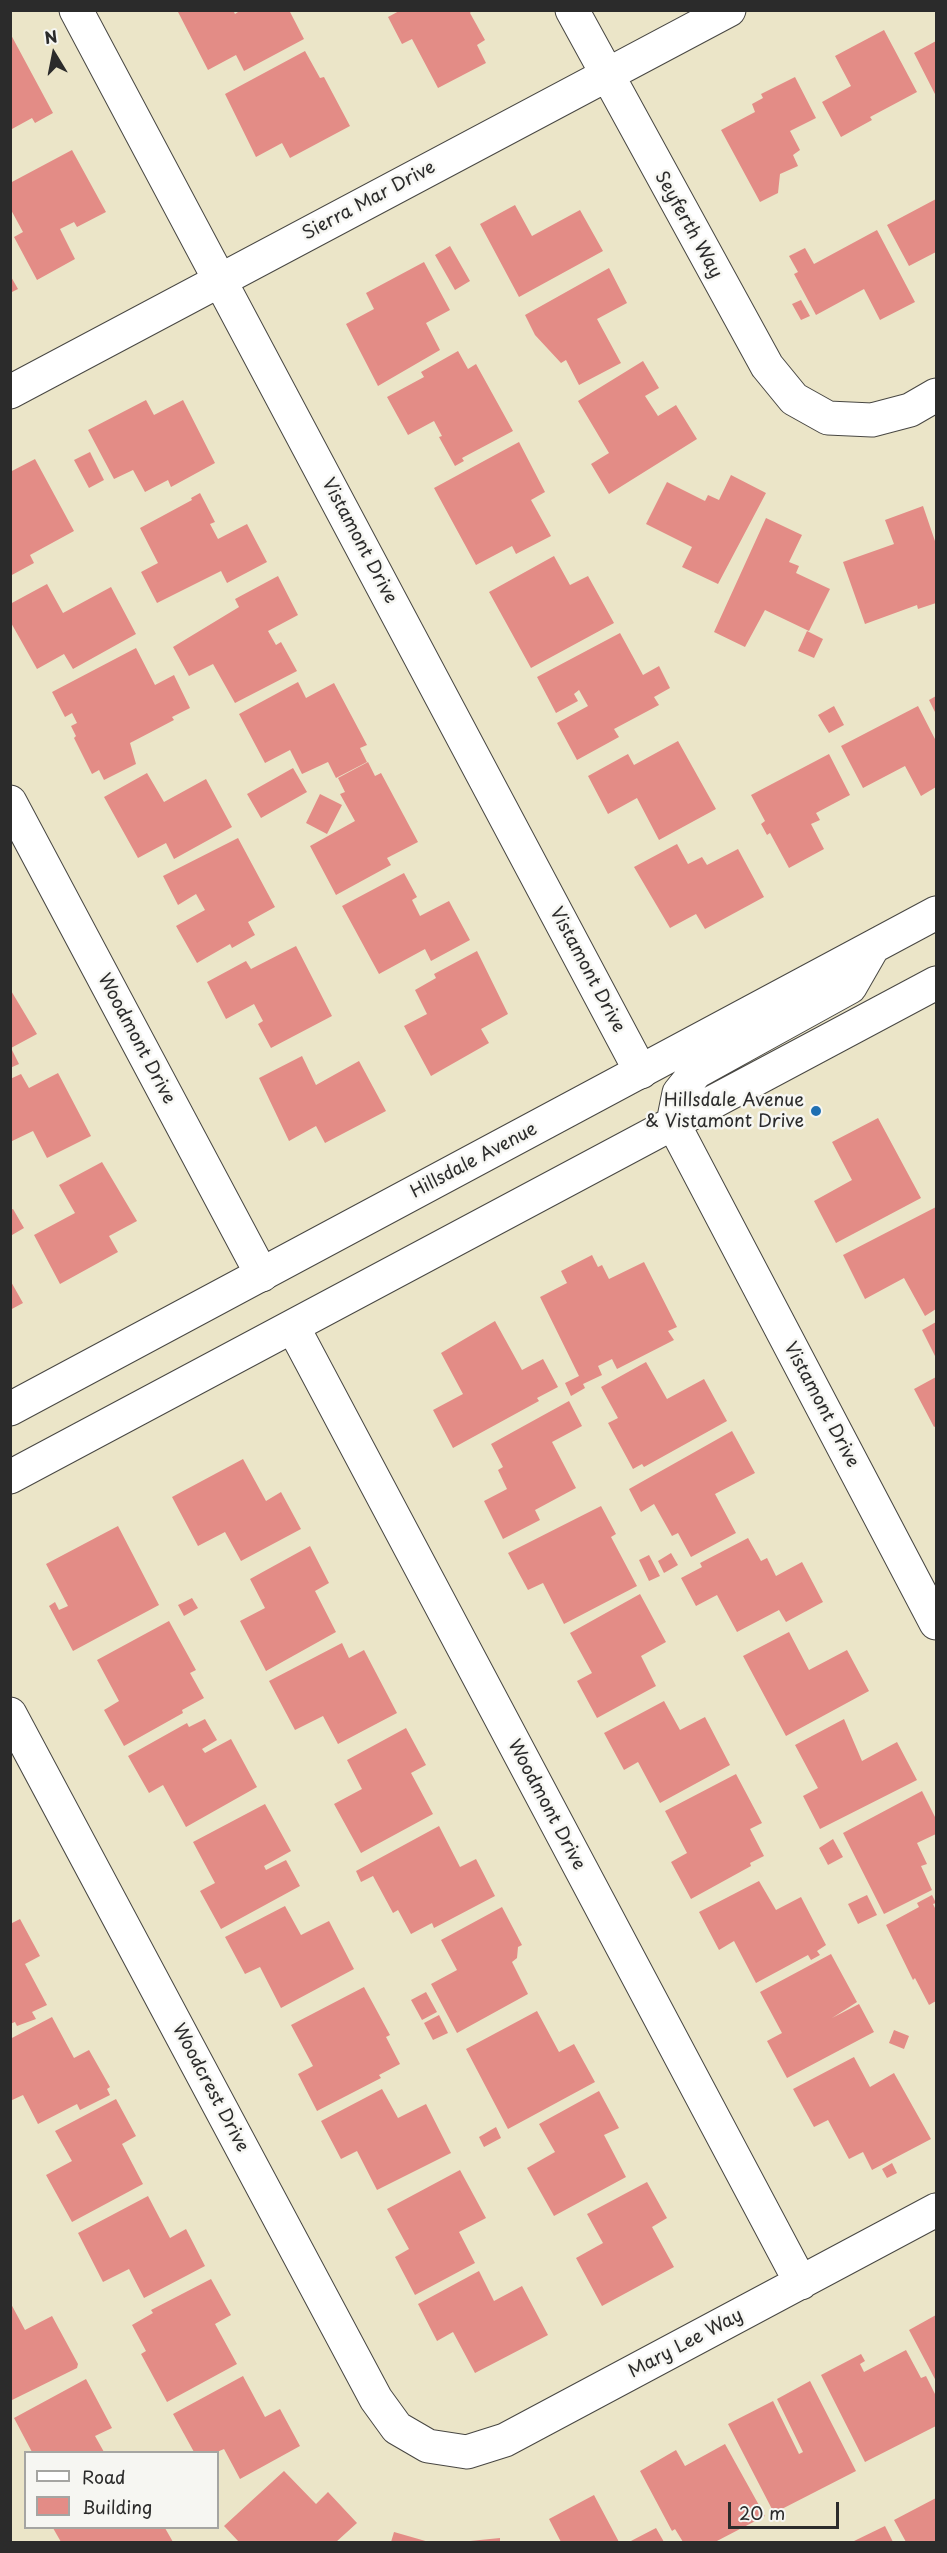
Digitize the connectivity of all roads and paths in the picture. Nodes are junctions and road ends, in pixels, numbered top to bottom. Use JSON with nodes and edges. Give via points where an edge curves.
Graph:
{"nodes":[{"id":1,"x":76,"y":10,"type":"edge"},
{"id":2,"x":572,"y":10,"type":"edge"},
{"id":3,"x":729,"y":10,"type":"edge"},
{"id":4,"x":606,"y":76,"type":"junction"},
{"id":5,"x":220,"y":281,"type":"junction"},
{"id":6,"x":10,"y":392,"type":"edge"},
{"id":7,"x":936,"y":395,"type":"edge"},
{"id":8,"x":10,"y":802,"type":"edge"},
{"id":9,"x":936,"y":913,"type":"edge"},
{"id":10,"x":873,"y":947,"type":"junction"},
{"id":11,"x":936,"y":983,"type":"edge"},
{"id":12,"x":641,"y":1072,"type":"junction"},
{"id":13,"x":673,"y":1123,"type":"junction"},
{"id":14,"x":262,"y":1275,"type":"junction"},
{"id":15,"x":293,"y":1327,"type":"junction"},
{"id":16,"x":10,"y":1409,"type":"edge"},
{"id":17,"x":10,"y":1477,"type":"edge"},
{"id":18,"x":936,"y":1623,"type":"edge"},
{"id":19,"x":10,"y":1714,"type":"edge"},
{"id":20,"x":936,"y":2210,"type":"edge"},
{"id":21,"x":801,"y":2283,"type":"junction"},
{"id":22,"x":428,"y":2446,"type":"joint"}],
"edges":[{"from":1,"to":5,"type":"main road","name":"Vistamont Drive"},
{"from":2,"to":4,"type":"main road","name":"Seyferth Way"},
{"from":3,"to":4,"type":"main road","name":"Sierra Mar Drive"},
{"from":4,"to":5,"type":"main road","name":"Sierra Mar Drive"},
{"from":4,"to":7,"type":"main road","name":"Seyferth Way","via":[[767,366],[794,399],[828,418],[872,420],[910,410]]},
{"from":5,"to":6,"type":"main road","name":"Sierra Mar Drive"},
{"from":5,"to":12,"type":"main road","name":"Vistamont Drive"},
{"from":8,"to":14,"type":"main road","name":"Woodmont Drive"},
{"from":9,"to":10,"type":"main road","name":"Hillsdale Avenue"},
{"from":10,"to":12,"type":"main road","name":"Hillsdale Avenue"},
{"from":10,"to":13,"type":"main road","via":[[850,987],[696,1072],[680,1092]]},
{"from":11,"to":13,"type":"main road"},
{"from":12,"to":14,"type":"main road","name":"Hillsdale Avenue"},
{"from":13,"to":15,"type":"main road"},
{"from":13,"to":18,"type":"main road","name":"Vistamont Drive"},
{"from":14,"to":16,"type":"main road","name":"Hillsdale Avenue"},
{"from":15,"to":17,"type":"main road"},
{"from":15,"to":21,"type":"main road","name":"Woodmont Drive"},
{"from":19,"to":22,"type":"main road","name":"Woodcrest Drive","via":[[376,2399],[397,2427]]},
{"from":20,"to":21,"type":"main road","name":"Mary Lee Way"},
{"from":21,"to":22,"type":"main road","name":"Mary Lee Way","via":[[506,2440],[467,2452]]}]}
